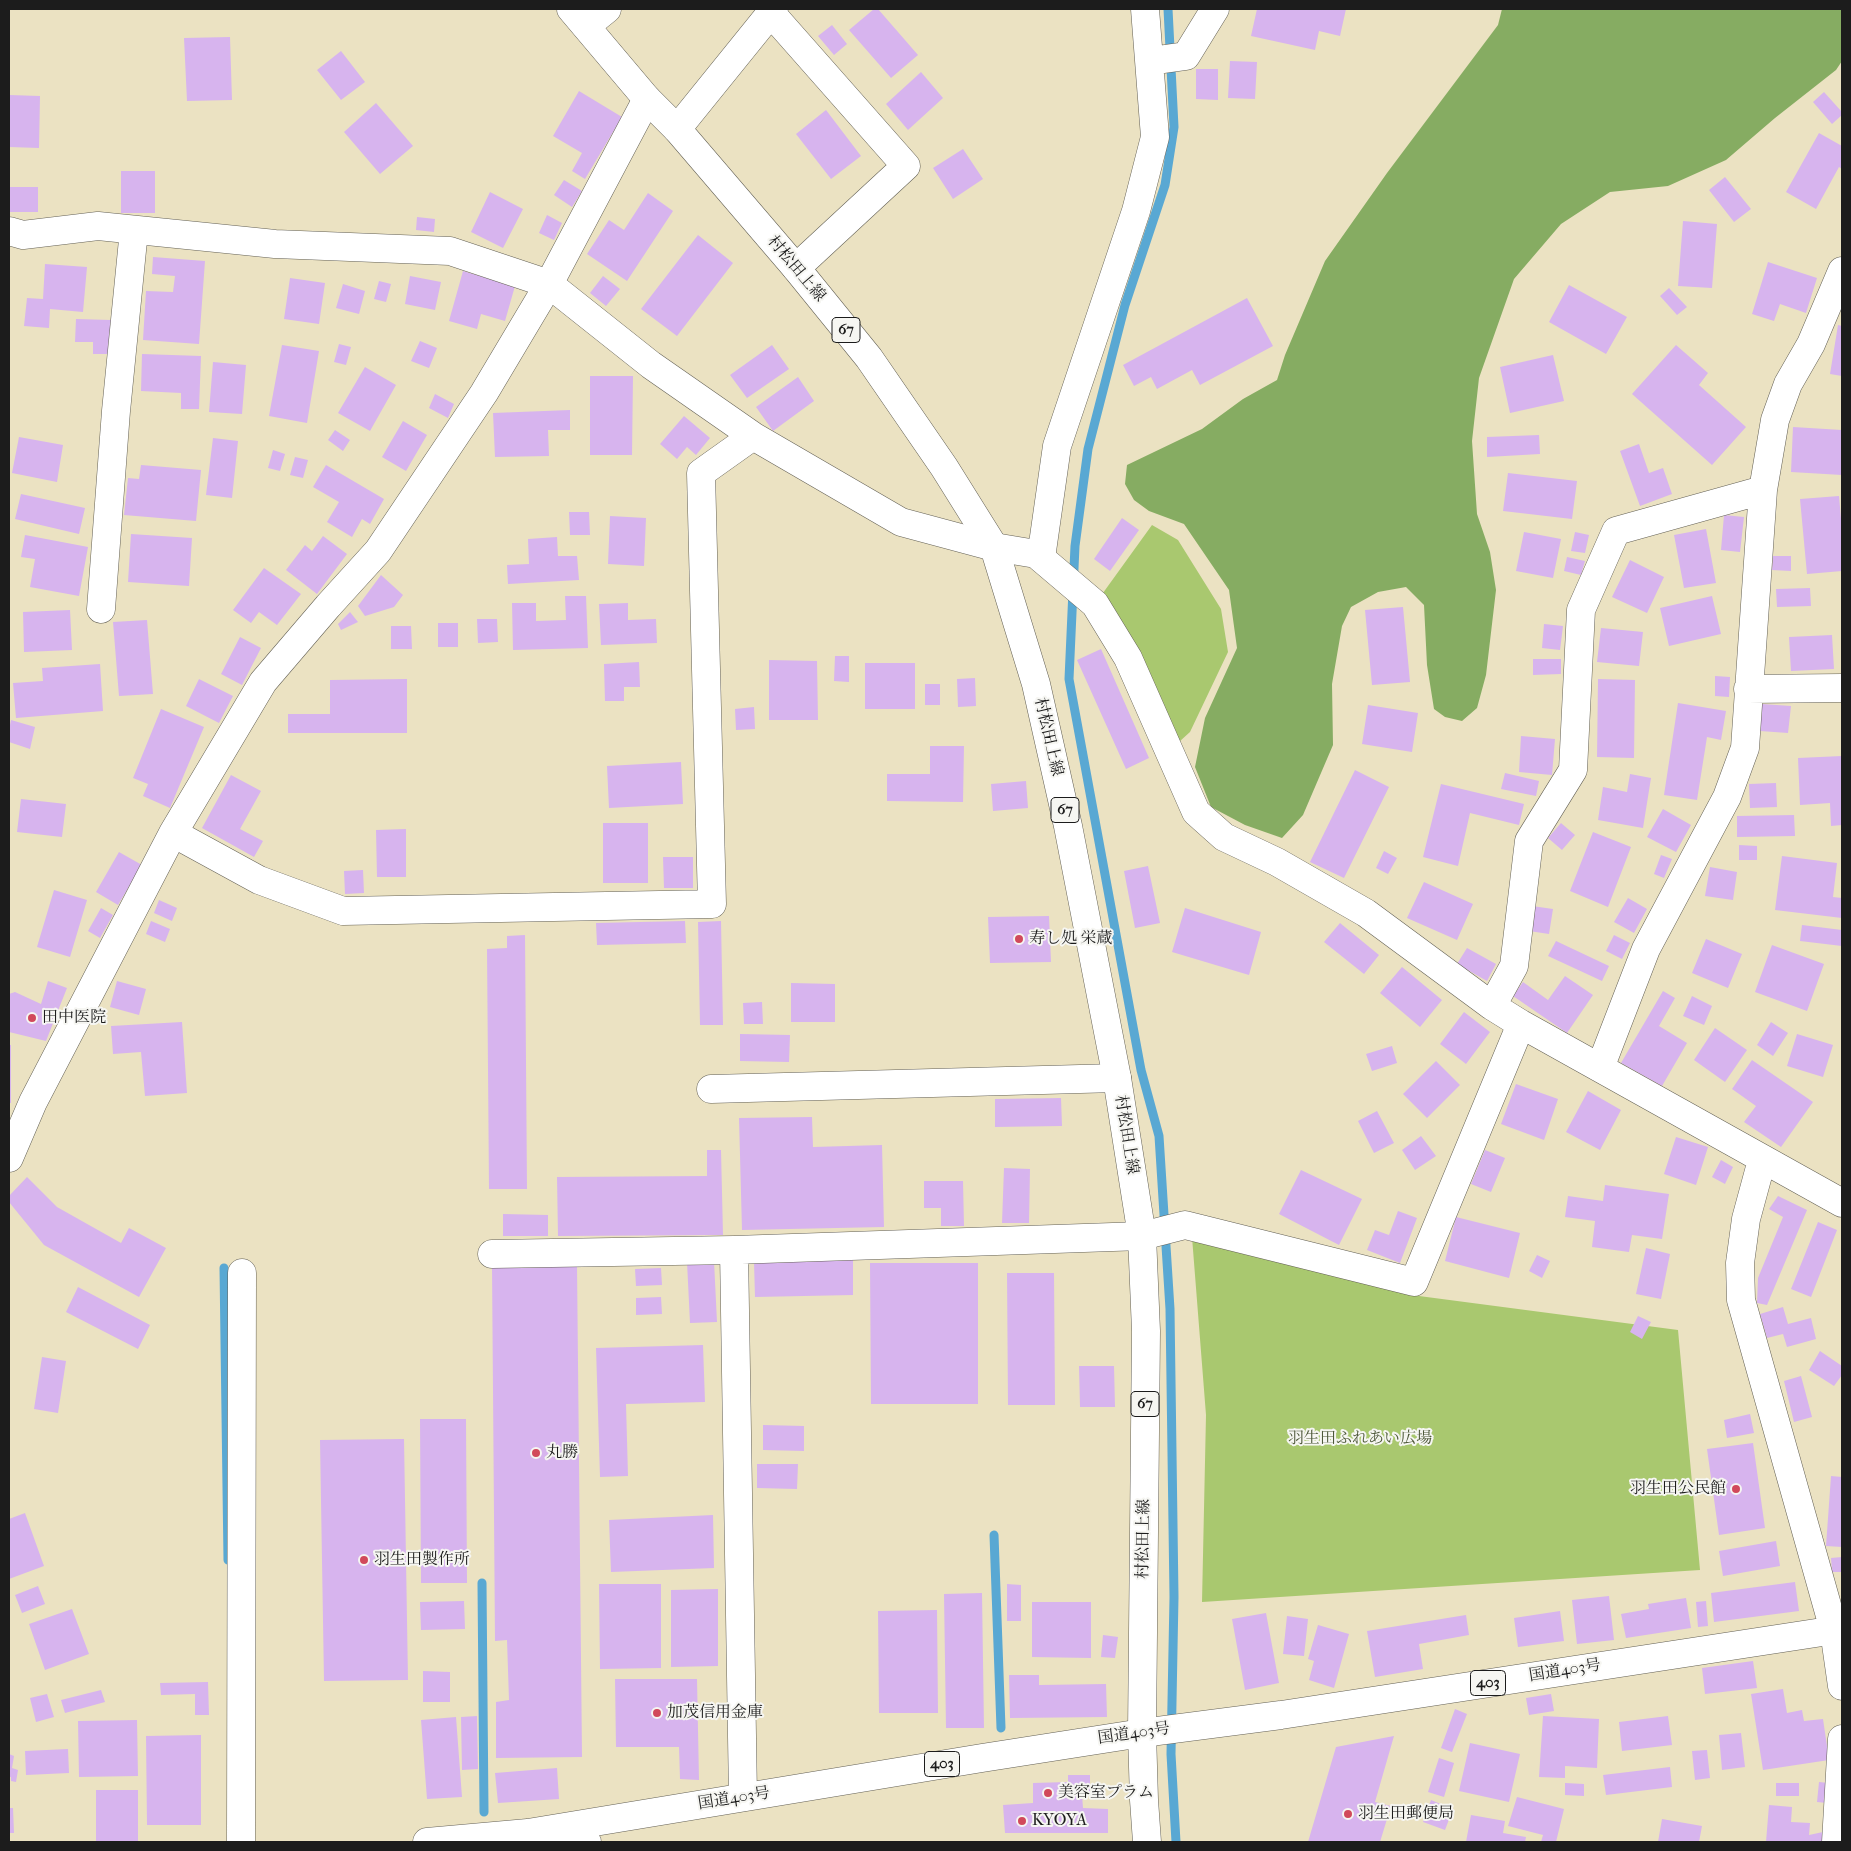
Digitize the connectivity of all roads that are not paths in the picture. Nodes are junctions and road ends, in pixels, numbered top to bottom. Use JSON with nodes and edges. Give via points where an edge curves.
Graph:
{"nodes":[{"id":1,"x":607,"y":9,"type":"edge"},
{"id":2,"x":1145,"y":9,"type":"edge"},
{"id":3,"x":1215,"y":9,"type":"edge"},
{"id":4,"x":772,"y":11,"type":"edge"},
{"id":5,"x":578,"y":17,"type":"edge"},
{"id":6,"x":1150,"y":61,"type":"junction"},
{"id":7,"x":647,"y":100,"type":"junction"},
{"id":8,"x":677,"y":130,"type":"junction"},
{"id":9,"x":134,"y":230,"type":"junction"},
{"id":10,"x":13,"y":238,"type":"edge"},
{"id":11,"x":796,"y":268,"type":"junction"},
{"id":12,"x":1842,"y":271,"type":"edge"},
{"id":13,"x":550,"y":284,"type":"junction"},
{"id":14,"x":753,"y":436,"type":"junction"},
{"id":15,"x":1763,"y":490,"type":"junction"},
{"id":16,"x":994,"y":546,"type":"junction"},
{"id":17,"x":1041,"y":558,"type":"junction"},
{"id":18,"x":101,"y":610,"type":"dead end"},
{"id":19,"x":1842,"y":688,"type":"edge"},
{"id":20,"x":1748,"y":689,"type":"junction"},
{"id":21,"x":173,"y":833,"type":"junction"},
{"id":22,"x":1492,"y":1006,"type":"junction"},
{"id":23,"x":1521,"y":1024,"type":"junction"},
{"id":24,"x":1600,"y":1068,"type":"junction"},
{"id":25,"x":1116,"y":1078,"type":"junction"},
{"id":26,"x":711,"y":1089,"type":"dead end"},
{"id":27,"x":9,"y":1158,"type":"edge"},
{"id":28,"x":1762,"y":1160,"type":"junction"},
{"id":29,"x":1842,"y":1203,"type":"edge"},
{"id":30,"x":1142,"y":1236,"type":"junction"},
{"id":31,"x":734,"y":1250,"type":"junction"},
{"id":32,"x":492,"y":1254,"type":"dead end"},
{"id":33,"x":242,"y":1273,"type":"dead end"},
{"id":34,"x":1838,"y":1629,"type":"edge"},
{"id":35,"x":1842,"y":1686,"type":"edge"},
{"id":36,"x":1142,"y":1733,"type":"junction"},
{"id":37,"x":1842,"y":1740,"type":"edge"},
{"id":38,"x":743,"y":1797,"type":"junction"},
{"id":39,"x":528,"y":1833,"type":"junction"},
{"id":40,"x":241,"y":1842,"type":"edge"},
{"id":41,"x":427,"y":1842,"type":"edge"},
{"id":42,"x":587,"y":1842,"type":"edge"},
{"id":43,"x":1147,"y":1842,"type":"edge"},
{"id":44,"x":1836,"y":1842,"type":"edge"}],
"edges":[{"from":1,"to":5,"type":"main road"},
{"from":2,"to":6,"type":"main road"},
{"from":3,"to":6,"type":"main road","via":[[1186,56]]},
{"from":4,"to":8,"type":"main road"},
{"from":4,"to":11,"type":"main road","via":[[906,166]]},
{"from":5,"to":7,"type":"main road","name":"村松田上線","number":"67"},
{"from":6,"to":17,"type":"main road","via":[[1155,137],[1136,211],[1057,446]]},
{"from":7,"to":8,"type":"main road","name":"村松田上線","number":"67"},
{"from":7,"to":13,"type":"main road"},
{"from":8,"to":11,"type":"main road","name":"村松田上線","number":"67"},
{"from":9,"to":10,"type":"main road","via":[[98,226]]},
{"from":9,"to":13,"type":"main road","via":[[275,244],[450,251]]},
{"from":9,"to":18,"type":"main road"},
{"from":11,"to":16,"type":"main road","name":"村松田上線","number":"67","via":[[869,358]]},
{"from":12,"to":15,"type":"main road","via":[[1811,344],[1788,384],[1775,420]]},
{"from":13,"to":14,"type":"main road","via":[[650,365]]},
{"from":13,"to":21,"type":"main road","via":[[484,393],[378,551],[263,682]]},
{"from":14,"to":16,"type":"main road","via":[[901,522]]},
{"from":14,"to":21,"type":"main road","via":[[701,473],[712,904],[343,911],[259,880]]},
{"from":15,"to":20,"type":"main road"},
{"from":15,"to":22,"type":"main road","via":[[1616,530],[1581,610],[1573,770],[1529,841],[1514,966]]},
{"from":16,"to":17,"type":"main road","via":[[1036,554]]},
{"from":16,"to":25,"type":"main road","name":"村松田上線","number":"67","via":[[1036,684],[1068,826]]},
{"from":17,"to":22,"type":"main road","via":[[1096,604],[1128,658],[1196,812],[1224,837],[1277,862],[1366,913]]},
{"from":19,"to":20,"type":"main road"},
{"from":20,"to":24,"type":"main road","via":[[1745,748],[1727,796],[1646,949]]},
{"from":21,"to":27,"type":"main road","via":[[34,1102]]},
{"from":22,"to":23,"type":"main road"},
{"from":23,"to":24,"type":"main road"},
{"from":23,"to":30,"type":"main road","via":[[1414,1282],[1185,1225]]},
{"from":24,"to":28,"type":"main road"},
{"from":25,"to":26,"type":"main road"},
{"from":25,"to":30,"type":"main road","name":"村松田上線","number":"67"},
{"from":28,"to":29,"type":"main road"},
{"from":28,"to":34,"type":"main road","via":[[1746,1219],[1740,1263],[1741,1300]]},
{"from":30,"to":31,"type":"main road"},
{"from":30,"to":36,"type":"main road","name":"村松田上線","number":"67","via":[[1146,1331]]},
{"from":31,"to":32,"type":"main road"},
{"from":31,"to":38,"type":"main road"},
{"from":33,"to":40,"type":"main road"},
{"from":34,"to":35,"type":"main road"},
{"from":34,"to":36,"type":"main road","name":"国道403号","number":"403","via":[[1281,1715]]},
{"from":36,"to":38,"type":"main road","name":"国道403号","number":"403"},
{"from":36,"to":43,"type":"main road","name":"村松田上線"},
{"from":37,"to":44,"type":"main road"},
{"from":38,"to":39,"type":"main road","name":"国道403号","number":"403"},
{"from":39,"to":41,"type":"main road","name":"国道403号","number":"403"},
{"from":39,"to":42,"type":"main road"}]}
